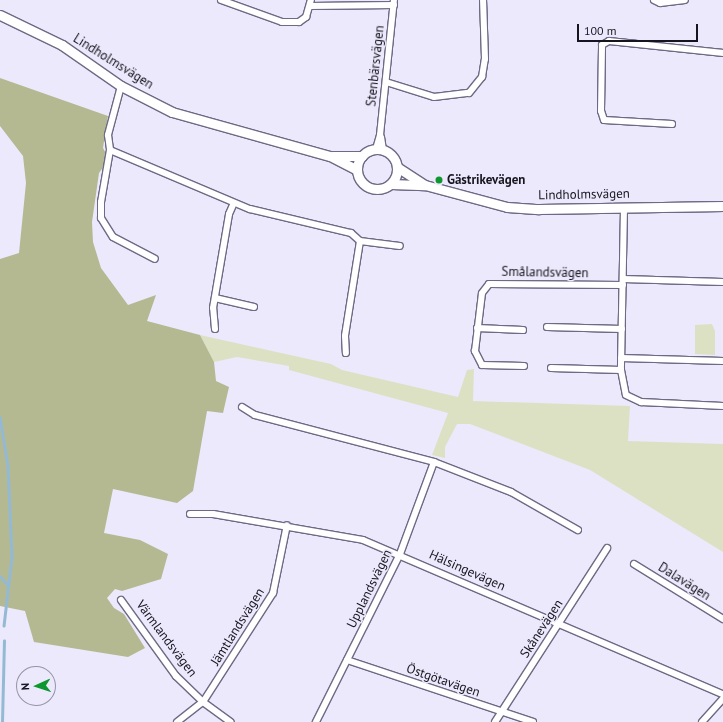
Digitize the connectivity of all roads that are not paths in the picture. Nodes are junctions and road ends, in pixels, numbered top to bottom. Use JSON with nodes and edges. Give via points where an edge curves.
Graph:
{"nodes":[{"id":1,"x":221,"y":0,"type":"edge"},
{"id":2,"x":483,"y":0,"type":"edge"},
{"id":3,"x":654,"y":0,"type":"edge"},
{"id":4,"x":684,"y":0,"type":"edge"},
{"id":5,"x":311,"y":3,"type":"edge"},
{"id":6,"x":394,"y":3,"type":"edge"},
{"id":7,"x":0,"y":15,"type":"edge"},
{"id":8,"x":723,"y":53,"type":"edge"},
{"id":9,"x":386,"y":82,"type":"junction"},
{"id":10,"x":121,"y":86,"type":"junction"},
{"id":11,"x":672,"y":124,"type":"dead end"},
{"id":12,"x":380,"y":149,"type":"junction"},
{"id":13,"x":110,"y":150,"type":"junction"},
{"id":14,"x":330,"y":156,"type":"junction"},
{"id":15,"x":362,"y":156,"type":"junction"},
{"id":16,"x":397,"y":167,"type":"junction"},
{"id":17,"x":357,"y":170,"type":"junction"},
{"id":18,"x":391,"y":184,"type":"junction"},
{"id":19,"x":425,"y":185,"type":"junction"},
{"id":20,"x":234,"y":203,"type":"junction"},
{"id":21,"x":723,"y":206,"type":"edge"},
{"id":22,"x":624,"y":208,"type":"junction"},
{"id":23,"x":360,"y":241,"type":"junction"},
{"id":24,"x":400,"y":246,"type":"dead end"},
{"id":25,"x":155,"y":259,"type":"dead end"},
{"id":26,"x":623,"y":282,"type":"junction"},
{"id":27,"x":723,"y":282,"type":"edge"},
{"id":28,"x":215,"y":298,"type":"junction"},
{"id":29,"x":254,"y":307,"type":"dead end"},
{"id":30,"x":547,"y":327,"type":"dead end"},
{"id":31,"x":477,"y":328,"type":"junction"},
{"id":32,"x":215,"y":329,"type":"dead end"},
{"id":33,"x":622,"y":329,"type":"junction"},
{"id":34,"x":523,"y":330,"type":"dead end"},
{"id":35,"x":346,"y":353,"type":"dead end"},
{"id":36,"x":621,"y":358,"type":"junction"},
{"id":37,"x":723,"y":361,"type":"edge"},
{"id":38,"x":524,"y":366,"type":"dead end"},
{"id":39,"x":551,"y":368,"type":"dead end"},
{"id":40,"x":621,"y":370,"type":"junction"},
{"id":41,"x":723,"y":406,"type":"edge"},
{"id":42,"x":242,"y":407,"type":"dead end"},
{"id":43,"x":434,"y":462,"type":"junction"},
{"id":44,"x":190,"y":514,"type":"dead end"},
{"id":45,"x":287,"y":525,"type":"junction"},
{"id":46,"x":578,"y":530,"type":"dead end"},
{"id":47,"x":607,"y":548,"type":"dead end"},
{"id":48,"x":400,"y":554,"type":"junction"},
{"id":49,"x":634,"y":564,"type":"dead end"},
{"id":50,"x":120,"y":600,"type":"dead end"},
{"id":51,"x":723,"y":619,"type":"edge"},
{"id":52,"x":559,"y":624,"type":"junction"},
{"id":53,"x":347,"y":660,"type":"junction"},
{"id":54,"x":723,"y":694,"type":"edge"},
{"id":55,"x":723,"y":699,"type":"edge"},
{"id":56,"x":203,"y":702,"type":"junction"},
{"id":57,"x":501,"y":712,"type":"junction"},
{"id":58,"x":177,"y":722,"type":"edge"},
{"id":59,"x":231,"y":722,"type":"edge"},
{"id":60,"x":316,"y":722,"type":"edge"},
{"id":61,"x":495,"y":722,"type":"edge"},
{"id":62,"x":533,"y":722,"type":"edge"},
{"id":63,"x":702,"y":722,"type":"edge"}],
"edges":[{"from":1,"to":5,"type":"street","via":[[282,22],[299,22],[306,17]]},
{"from":2,"to":9,"type":"street","via":[[485,59],[482,77],[469,93],[434,97]]},
{"from":3,"to":4,"type":"street","via":[[660,3]]},
{"from":5,"to":6,"type":"street"},
{"from":6,"to":9,"type":"street","name":"Stenbärsvägen"},
{"from":7,"to":10,"type":"main road","name":"Lindholmsvägen","via":[[62,45]]},
{"from":8,"to":11,"type":"street","via":[[608,41],[602,45],[601,112],[604,120]]},
{"from":9,"to":12,"type":"street","name":"Stenbärsvägen"},
{"from":10,"to":13,"type":"street","via":[[108,135]]},
{"from":10,"to":14,"type":"main road","name":"Lindholmsvägen","via":[[172,112]]},
{"from":12,"to":15,"type":"main road","name":"Lindholmsvägen"},
{"from":12,"to":16,"type":"main road","name":"Lindholmsvägen","via":[[394,158]]},
{"from":13,"to":20,"type":"street"},
{"from":13,"to":25,"type":"street","via":[[101,202],[101,218],[113,236]]},
{"from":14,"to":15,"type":"main road","name":"Lindholmsvägen"},
{"from":14,"to":17,"type":"main road","name":"Lindholmsvägen"},
{"from":15,"to":17,"type":"main road"},
{"from":16,"to":18,"type":"main road","via":[[396,176]]},
{"from":16,"to":19,"type":"main road","name":"Lindholmsvägen"},
{"from":17,"to":18,"type":"main road","name":"Lindholmsvägen","via":[[360,180],[368,187],[378,189]]},
{"from":18,"to":19,"type":"main road","name":"Lindholmsvägen"},
{"from":19,"to":22,"type":"main road","name":"Lindholmsvägen","via":[[507,207]]},
{"from":20,"to":23,"type":"street","via":[[351,233]]},
{"from":20,"to":28,"type":"street","via":[[229,214]]},
{"from":21,"to":22,"type":"main road","name":"Lindholmsvägen"},
{"from":22,"to":26,"type":"street"},
{"from":23,"to":24,"type":"street"},
{"from":23,"to":35,"type":"street","via":[[345,336]]},
{"from":26,"to":27,"type":"street"},
{"from":26,"to":31,"type":"street","name":"Smålandsvägen","via":[[489,284],[482,293]]},
{"from":26,"to":33,"type":"street"},
{"from":28,"to":29,"type":"street"},
{"from":28,"to":32,"type":"street"},
{"from":30,"to":33,"type":"street"},
{"from":31,"to":34,"type":"street"},
{"from":31,"to":38,"type":"street","name":"Smålandsvägen","via":[[475,351],[482,365]]},
{"from":33,"to":36,"type":"street"},
{"from":36,"to":37,"type":"street"},
{"from":36,"to":40,"type":"street"},
{"from":39,"to":40,"type":"street"},
{"from":40,"to":41,"type":"street","via":[[626,395],[641,402]]},
{"from":42,"to":43,"type":"street","via":[[255,415]]},
{"from":43,"to":46,"type":"street","via":[[511,492]]},
{"from":43,"to":48,"type":"street","name":"Upplandsvägen"},
{"from":44,"to":45,"type":"street","name":"Hälsingevägen","via":[[213,514]]},
{"from":45,"to":48,"type":"street","name":"Hälsingevägen","via":[[363,540]]},
{"from":45,"to":56,"type":"street","name":"Jämtlandsvägen","via":[[273,593]]},
{"from":47,"to":52,"type":"street","name":"Skånevägen"},
{"from":48,"to":52,"type":"street","name":"Hälsingevägen"},
{"from":48,"to":53,"type":"street","name":"Upplandsvägen"},
{"from":49,"to":51,"type":"street","name":"Dalavägen"},
{"from":50,"to":56,"type":"street","name":"Värmlandsvägen","via":[[176,676]]},
{"from":52,"to":54,"type":"street","name":"Hälsingevägen"},
{"from":52,"to":57,"type":"street","name":"Skånevägen"},
{"from":53,"to":57,"type":"street","name":"Östgötavägen"},
{"from":53,"to":60,"type":"street","name":"Upplandsvägen"},
{"from":55,"to":63,"type":"street"},
{"from":56,"to":58,"type":"street","name":"Jämtlandsvägen"},
{"from":56,"to":59,"type":"street","name":"Värmlandsvägen"},
{"from":57,"to":61,"type":"street","name":"Skånevägen"},
{"from":57,"to":62,"type":"street","name":"Östgötavägen"}]}
